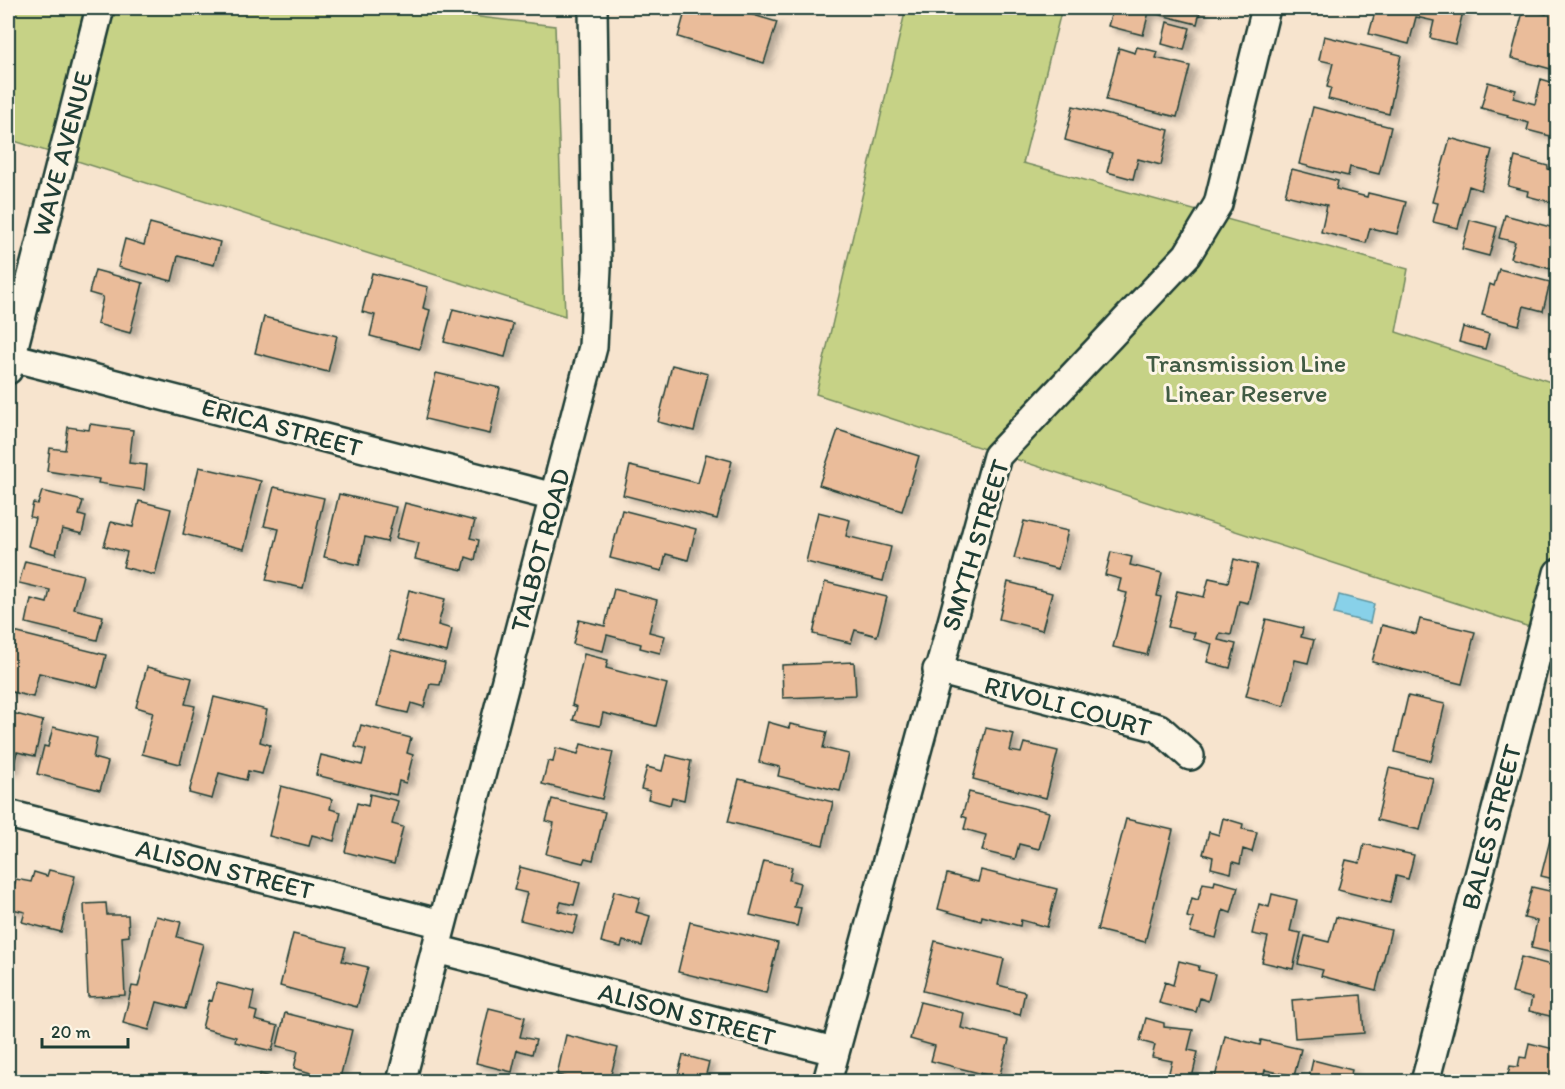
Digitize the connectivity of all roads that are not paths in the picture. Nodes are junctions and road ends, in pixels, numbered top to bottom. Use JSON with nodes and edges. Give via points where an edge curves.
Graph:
{"nodes":[{"id":1,"x":100,"y":8,"type":"edge"},
{"id":2,"x":593,"y":8,"type":"edge"},
{"id":3,"x":1266,"y":8,"type":"edge"},
{"id":4,"x":9,"y":363,"type":"edge"},
{"id":5,"x":554,"y":497,"type":"junction"},
{"id":6,"x":1557,"y":573,"type":"edge"},
{"id":7,"x":937,"y":670,"type":"junction"},
{"id":8,"x":1190,"y":756,"type":"dead end"},
{"id":9,"x":8,"y":813,"type":"edge"},
{"id":10,"x":439,"y":936,"type":"junction"},
{"id":11,"x":834,"y":1051,"type":"junction"},
{"id":12,"x":401,"y":1082,"type":"edge"},
{"id":13,"x":827,"y":1082,"type":"edge"},
{"id":14,"x":1425,"y":1082,"type":"edge"}],
"edges":[{"from":1,"to":4,"type":"street","name":"WAVE AVENUE"},
{"from":2,"to":5,"type":"street","name":"TALBOT ROAD","via":[[597,268],[593,347]]},
{"from":3,"to":7,"type":"street","name":"SMYTH STREET","via":[[1218,204],[1187,255],[997,456]]},
{"from":4,"to":5,"type":"street","name":"ERICA STREET"},
{"from":5,"to":10,"type":"street","name":"TALBOT ROAD"},
{"from":6,"to":14,"type":"street","name":"BALES STREET"},
{"from":7,"to":8,"type":"street","name":"RIVOLI COURT","via":[[1159,728]]},
{"from":7,"to":11,"type":"street","name":"SMYTH STREET"},
{"from":9,"to":10,"type":"street","name":"ALISON STREET"},
{"from":10,"to":11,"type":"street","name":"ALISON STREET"},
{"from":10,"to":12,"type":"street","name":"TALBOT ROAD"},
{"from":11,"to":13,"type":"street","name":"SMYTH STREET"}]}
